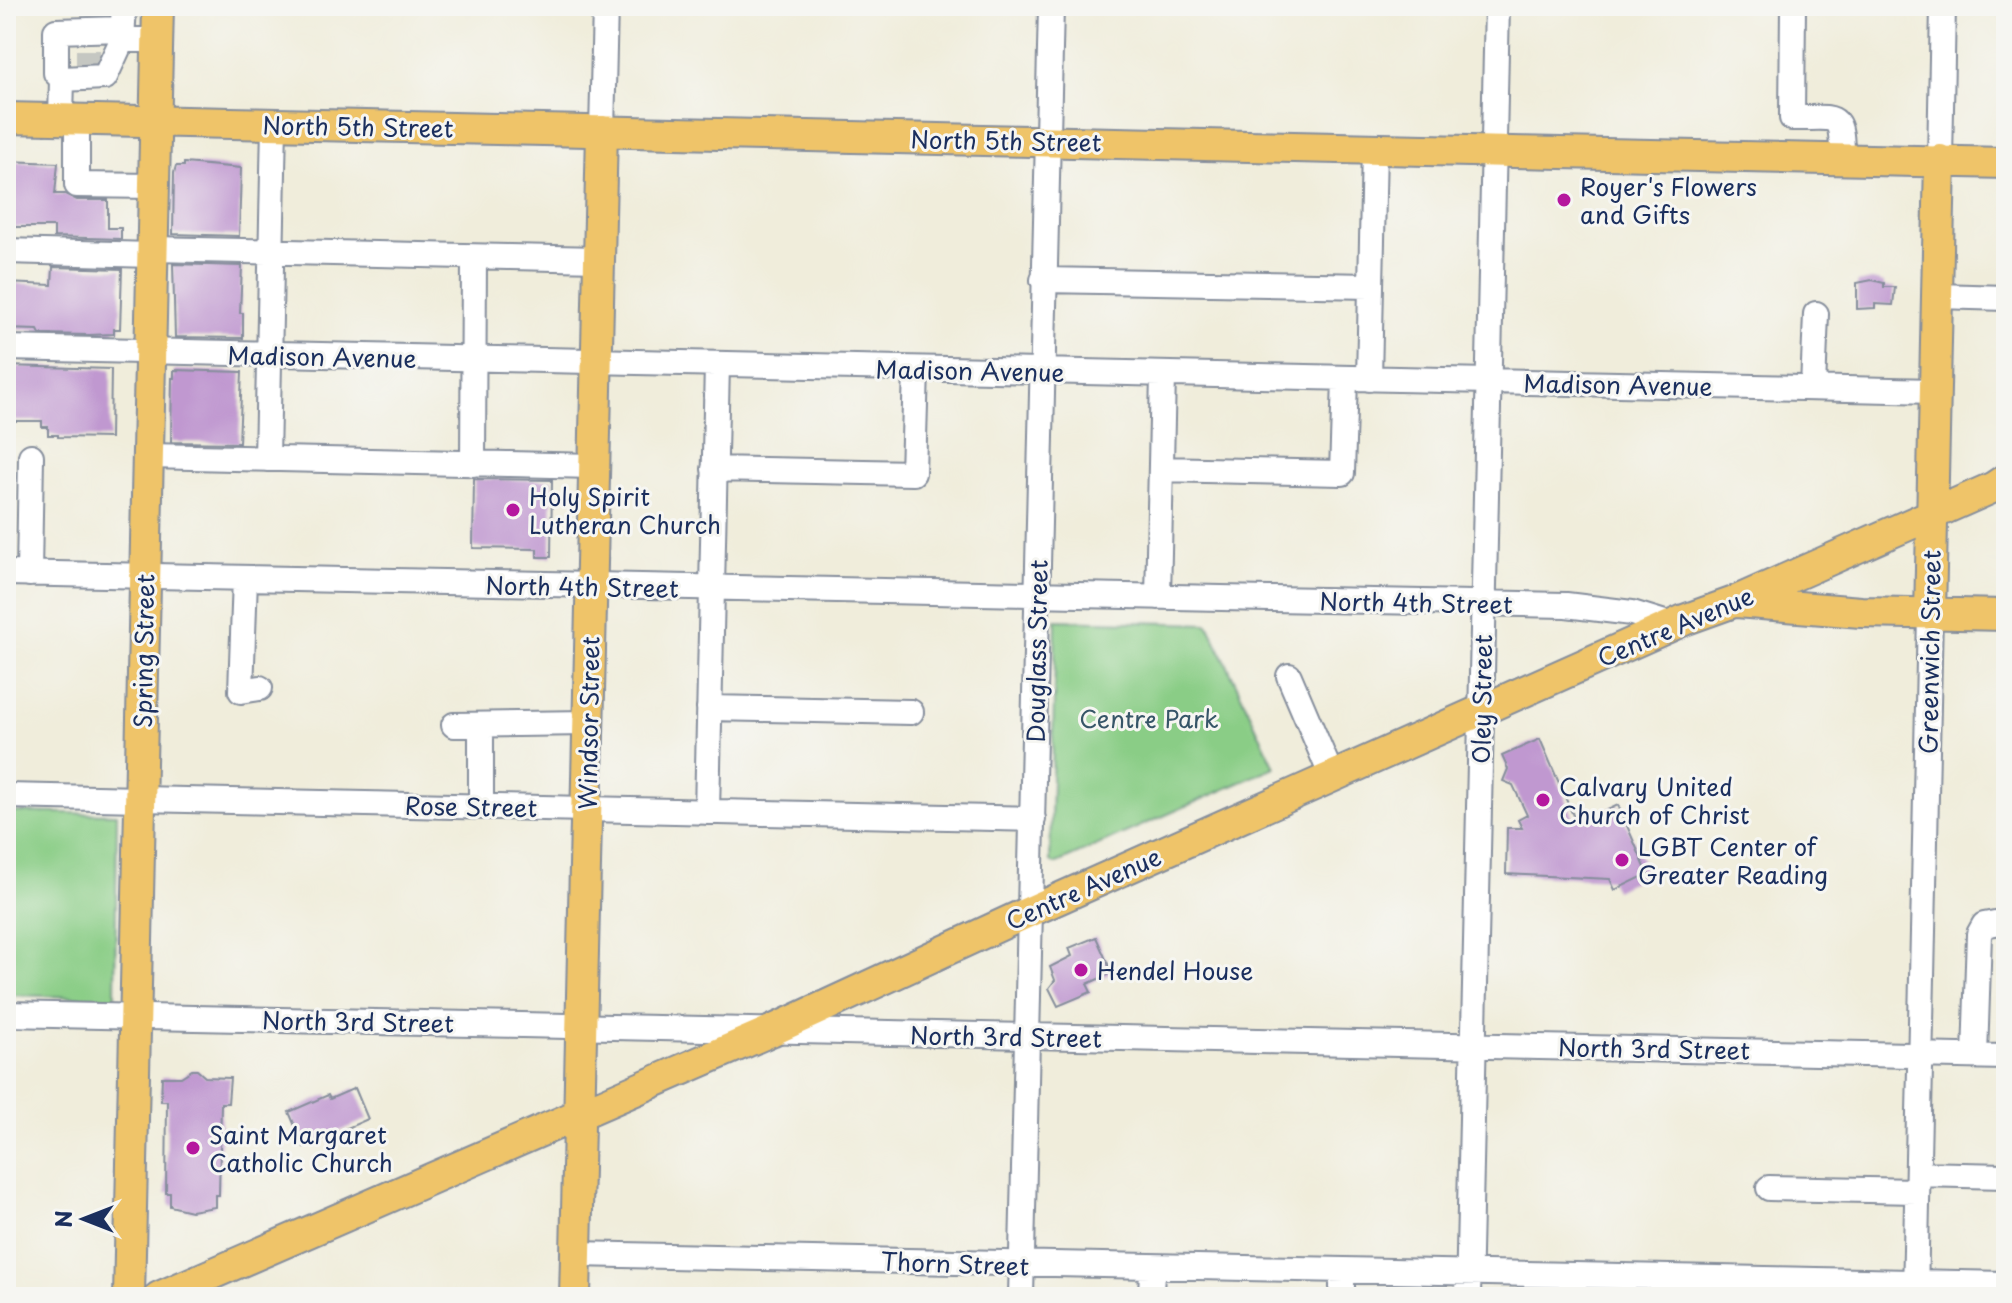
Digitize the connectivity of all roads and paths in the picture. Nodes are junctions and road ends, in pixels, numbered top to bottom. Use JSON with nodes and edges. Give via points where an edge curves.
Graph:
{"nodes":[{"id":1,"x":158,"y":6,"type":"edge"},
{"id":2,"x":605,"y":6,"type":"edge"},
{"id":3,"x":1051,"y":6,"type":"edge"},
{"id":4,"x":1497,"y":6,"type":"edge"},
{"id":5,"x":1793,"y":6,"type":"edge"},
{"id":6,"x":1943,"y":6,"type":"edge"},
{"id":7,"x":123,"y":25,"type":"edge"},
{"id":8,"x":157,"y":40,"type":"junction"},
{"id":9,"x":88,"y":58,"type":"junction"},
{"id":10,"x":62,"y":79,"type":"junction"},
{"id":11,"x":6,"y":118,"type":"edge"},
{"id":12,"x":1792,"y":118,"type":"junction"},
{"id":13,"x":69,"y":119,"type":"junction"},
{"id":14,"x":155,"y":121,"type":"junction"},
{"id":15,"x":274,"y":124,"type":"junction"},
{"id":16,"x":602,"y":131,"type":"junction"},
{"id":17,"x":1047,"y":141,"type":"junction"},
{"id":18,"x":1374,"y":148,"type":"junction"},
{"id":19,"x":1494,"y":151,"type":"junction"},
{"id":20,"x":1792,"y":157,"type":"junction"},
{"id":21,"x":1842,"y":158,"type":"junction"},
{"id":22,"x":1940,"y":160,"type":"junction"},
{"id":23,"x":2006,"y":163,"type":"edge"},
{"id":24,"x":154,"y":186,"type":"junction"},
{"id":25,"x":6,"y":251,"type":"edge"},
{"id":26,"x":152,"y":252,"type":"junction"},
{"id":27,"x":271,"y":252,"type":"junction"},
{"id":28,"x":474,"y":257,"type":"junction"},
{"id":29,"x":599,"y":259,"type":"junction"},
{"id":30,"x":1043,"y":280,"type":"junction"},
{"id":31,"x":1371,"y":286,"type":"junction"},
{"id":32,"x":1937,"y":296,"type":"junction"},
{"id":33,"x":2006,"y":298,"type":"edge"},
{"id":34,"x":1816,"y":314,"type":"dead end"},
{"id":35,"x":6,"y":348,"type":"edge"},
{"id":36,"x":150,"y":352,"type":"junction"},
{"id":37,"x":270,"y":355,"type":"junction"},
{"id":38,"x":474,"y":359,"type":"junction"},
{"id":39,"x":596,"y":360,"type":"junction"},
{"id":40,"x":717,"y":364,"type":"junction"},
{"id":41,"x":916,"y":369,"type":"junction"},
{"id":42,"x":1042,"y":372,"type":"junction"},
{"id":43,"x":1163,"y":375,"type":"junction"},
{"id":44,"x":1357,"y":379,"type":"junction"},
{"id":45,"x":1489,"y":381,"type":"junction"},
{"id":46,"x":1813,"y":388,"type":"junction"},
{"id":47,"x":1935,"y":391,"type":"junction"},
{"id":48,"x":31,"y":456,"type":"dead end"},
{"id":49,"x":148,"y":456,"type":"junction"},
{"id":50,"x":267,"y":459,"type":"junction"},
{"id":51,"x":473,"y":464,"type":"junction"},
{"id":52,"x":594,"y":466,"type":"junction"},
{"id":53,"x":714,"y":469,"type":"junction"},
{"id":54,"x":1161,"y":469,"type":"junction"},
{"id":55,"x":2006,"y":479,"type":"edge"},
{"id":56,"x":1932,"y":513,"type":"junction"},
{"id":57,"x":17,"y":574,"type":"edge"},
{"id":58,"x":145,"y":576,"type":"junction"},
{"id":59,"x":245,"y":578,"type":"junction"},
{"id":60,"x":591,"y":586,"type":"junction"},
{"id":61,"x":712,"y":589,"type":"junction"},
{"id":62,"x":1037,"y":595,"type":"junction"},
{"id":63,"x":1158,"y":597,"type":"junction"},
{"id":64,"x":1734,"y":602,"type":"junction"},
{"id":65,"x":1483,"y":604,"type":"junction"},
{"id":66,"x":1930,"y":614,"type":"junction"},
{"id":67,"x":2006,"y":615,"type":"edge"},
{"id":68,"x":1671,"y":625,"type":"junction"},
{"id":69,"x":1289,"y":676,"type":"dead end"},
{"id":70,"x":260,"y":688,"type":"dead end"},
{"id":71,"x":709,"y":708,"type":"junction"},
{"id":72,"x":1481,"y":711,"type":"junction"},
{"id":73,"x":911,"y":712,"type":"dead end"},
{"id":74,"x":588,"y":723,"type":"junction"},
{"id":75,"x":454,"y":725,"type":"dead end"},
{"id":76,"x":481,"y":725,"type":"junction"},
{"id":77,"x":1332,"y":777,"type":"junction"},
{"id":78,"x":6,"y":796,"type":"edge"},
{"id":79,"x":139,"y":799,"type":"junction"},
{"id":80,"x":481,"y":807,"type":"junction"},
{"id":81,"x":586,"y":809,"type":"junction"},
{"id":82,"x":707,"y":812,"type":"junction"},
{"id":83,"x":1033,"y":819,"type":"junction"},
{"id":84,"x":1031,"y":911,"type":"junction"},
{"id":85,"x":2006,"y":921,"type":"edge"},
{"id":86,"x":6,"y":1014,"type":"edge"},
{"id":87,"x":135,"y":1017,"type":"junction"},
{"id":88,"x":581,"y":1026,"type":"junction"},
{"id":89,"x":771,"y":1031,"type":"junction"},
{"id":90,"x":1028,"y":1037,"type":"junction"},
{"id":91,"x":1473,"y":1045,"type":"junction"},
{"id":92,"x":1920,"y":1054,"type":"junction"},
{"id":93,"x":1975,"y":1056,"type":"junction"},
{"id":94,"x":2006,"y":1057,"type":"edge"},
{"id":95,"x":580,"y":1113,"type":"junction"},
{"id":96,"x":2006,"y":1176,"type":"edge"},
{"id":97,"x":1918,"y":1183,"type":"junction"},
{"id":98,"x":1769,"y":1188,"type":"dead end"},
{"id":99,"x":576,"y":1254,"type":"junction"},
{"id":100,"x":1023,"y":1265,"type":"junction"},
{"id":101,"x":1152,"y":1268,"type":"junction"},
{"id":102,"x":1342,"y":1271,"type":"junction"},
{"id":103,"x":2006,"y":1284,"type":"edge"},
{"id":104,"x":1468,"y":1285,"type":"edge"},
{"id":105,"x":1584,"y":1286,"type":"edge"},
{"id":106,"x":1793,"y":1288,"type":"edge"},
{"id":107,"x":1915,"y":1289,"type":"edge"},
{"id":108,"x":129,"y":1297,"type":"edge"},
{"id":109,"x":159,"y":1297,"type":"edge"},
{"id":110,"x":575,"y":1297,"type":"edge"},
{"id":111,"x":1021,"y":1297,"type":"edge"},
{"id":112,"x":1151,"y":1297,"type":"edge"},
{"id":113,"x":1342,"y":1297,"type":"edge"}],
"edges":[{"from":1,"to":8,"type":"main road","name":"Spring Street"},
{"from":2,"to":16,"type":"street","name":"Windsor Street"},
{"from":3,"to":17,"type":"street","name":"Douglass Street"},
{"from":4,"to":19,"type":"street","name":"Oley Street"},
{"from":5,"to":12,"type":"street"},
{"from":6,"to":22,"type":"street","name":"Greenwich Street"},
{"from":7,"to":8,"type":"street"},
{"from":7,"to":9,"type":"street"},
{"from":7,"to":9,"type":"street","via":[[105,77]]},
{"from":8,"to":14,"type":"main road","name":"Spring Street"},
{"from":9,"to":10,"type":"street"},
{"from":9,"to":10,"type":"street","via":[[56,31],[56,73]]},
{"from":10,"to":13,"type":"street"},
{"from":11,"to":13,"type":"main road","name":"North 5th Street"},
{"from":12,"to":20,"type":"street"},
{"from":12,"to":21,"type":"street","via":[[1838,122]]},
{"from":13,"to":14,"type":"main road","name":"North 5th Street"},
{"from":13,"to":24,"type":"street","via":[[77,185]]},
{"from":14,"to":15,"type":"main road","name":"North 5th Street"},
{"from":14,"to":24,"type":"main road","name":"Spring Street"},
{"from":15,"to":16,"type":"main road","name":"North 5th Street"},
{"from":15,"to":27,"type":"street"},
{"from":16,"to":17,"type":"main road","name":"North 5th Street"},
{"from":16,"to":29,"type":"main road","name":"Windsor Street"},
{"from":17,"to":18,"type":"main road","name":"North 5th Street"},
{"from":17,"to":30,"type":"street","name":"Douglass Street"},
{"from":18,"to":19,"type":"main road","name":"North 5th Street"},
{"from":18,"to":31,"type":"street"},
{"from":19,"to":20,"type":"main road","name":"North 5th Street"},
{"from":19,"to":45,"type":"street","name":"Oley Street"},
{"from":20,"to":21,"type":"main road","name":"North 5th Street"},
{"from":21,"to":22,"type":"main road","name":"North 5th Street"},
{"from":22,"to":23,"type":"main road","name":"North 5th Street"},
{"from":22,"to":32,"type":"main road","name":"Greenwich Street"},
{"from":24,"to":26,"type":"main road","name":"Spring Street"},
{"from":25,"to":26,"type":"street"},
{"from":26,"to":27,"type":"street"},
{"from":26,"to":36,"type":"main road","name":"Spring Street"},
{"from":27,"to":28,"type":"street"},
{"from":27,"to":37,"type":"street"},
{"from":28,"to":29,"type":"street"},
{"from":28,"to":38,"type":"street"},
{"from":29,"to":39,"type":"main road","name":"Windsor Street"},
{"from":30,"to":31,"type":"street"},
{"from":30,"to":42,"type":"street","name":"Douglass Street"},
{"from":31,"to":44,"type":"street"},
{"from":32,"to":33,"type":"street"},
{"from":32,"to":47,"type":"main road","name":"Greenwich Street"},
{"from":34,"to":46,"type":"street"},
{"from":35,"to":36,"type":"street","name":"Madison Avenue"},
{"from":36,"to":37,"type":"street","name":"Madison Avenue"},
{"from":36,"to":49,"type":"main road","name":"Spring Street"},
{"from":37,"to":38,"type":"street","name":"Madison Avenue"},
{"from":37,"to":50,"type":"street"},
{"from":38,"to":39,"type":"street","name":"Madison Avenue"},
{"from":38,"to":51,"type":"street"},
{"from":39,"to":40,"type":"street","name":"Madison Avenue"},
{"from":39,"to":52,"type":"main road","name":"Windsor Street"},
{"from":40,"to":41,"type":"street","name":"Madison Avenue"},
{"from":40,"to":53,"type":"street"},
{"from":41,"to":42,"type":"street","name":"Madison Avenue"},
{"from":41,"to":53,"type":"street","via":[[913,473]]},
{"from":42,"to":43,"type":"street","name":"Madison Avenue"},
{"from":42,"to":62,"type":"street","name":"Douglass Street"},
{"from":43,"to":44,"type":"street","name":"Madison Avenue"},
{"from":43,"to":54,"type":"street"},
{"from":44,"to":45,"type":"street","name":"Madison Avenue"},
{"from":44,"to":54,"type":"street","via":[[1342,473]]},
{"from":45,"to":46,"type":"street","name":"Madison Avenue"},
{"from":45,"to":65,"type":"street","name":"Oley Street"},
{"from":46,"to":47,"type":"street","name":"Madison Avenue"},
{"from":47,"to":56,"type":"main road","name":"Greenwich Street"},
{"from":48,"to":57,"type":"street"},
{"from":49,"to":50,"type":"street"},
{"from":49,"to":58,"type":"main road","name":"Spring Street"},
{"from":50,"to":51,"type":"street"},
{"from":51,"to":52,"type":"street"},
{"from":52,"to":60,"type":"main road","name":"Windsor Street"},
{"from":53,"to":61,"type":"street"},
{"from":54,"to":63,"type":"street"},
{"from":55,"to":56,"type":"main road","name":"Centre Avenue"},
{"from":56,"to":64,"type":"main road","name":"Centre Avenue"},
{"from":56,"to":66,"type":"main road","name":"Greenwich Street"},
{"from":57,"to":58,"type":"street","name":"North 4th Street"},
{"from":58,"to":59,"type":"street","name":"North 4th Street"},
{"from":58,"to":79,"type":"main road","name":"Spring Street"},
{"from":59,"to":60,"type":"street","name":"North 4th Street"},
{"from":59,"to":70,"type":"street","via":[[241,691]]},
{"from":60,"to":61,"type":"street","name":"North 4th Street"},
{"from":60,"to":74,"type":"main road","name":"Windsor Street"},
{"from":61,"to":62,"type":"street","name":"North 4th Street"},
{"from":61,"to":71,"type":"street"},
{"from":62,"to":63,"type":"street","name":"North 4th Street"},
{"from":62,"to":83,"type":"street","name":"Douglass Street"},
{"from":63,"to":65,"type":"street","name":"North 4th Street"},
{"from":64,"to":66,"type":"main road"},
{"from":64,"to":68,"type":"main road","name":"Centre Avenue"},
{"from":65,"to":68,"type":"street","name":"North 4th Street","via":[[1566,605],[1632,613]]},
{"from":65,"to":72,"type":"street","name":"Oley Street"},
{"from":66,"to":67,"type":"main road"},
{"from":66,"to":92,"type":"street","name":"Greenwich Street"},
{"from":68,"to":72,"type":"main road","name":"Centre Avenue"},
{"from":69,"to":77,"type":"street"},
{"from":71,"to":73,"type":"street"},
{"from":71,"to":82,"type":"street"},
{"from":72,"to":77,"type":"main road","name":"Centre Avenue"},
{"from":72,"to":91,"type":"street","name":"Oley Street"},
{"from":74,"to":76,"type":"street"},
{"from":74,"to":81,"type":"main road","name":"Windsor Street"},
{"from":75,"to":76,"type":"street"},
{"from":76,"to":80,"type":"street"},
{"from":77,"to":84,"type":"main road","name":"Centre Avenue"},
{"from":78,"to":79,"type":"street","name":"Rose Street"},
{"from":79,"to":80,"type":"street","name":"Rose Street"},
{"from":79,"to":87,"type":"main road","name":"Spring Street"},
{"from":80,"to":81,"type":"street","name":"Rose Street"},
{"from":81,"to":82,"type":"street","name":"Rose Street"},
{"from":81,"to":88,"type":"main road","name":"Windsor Street"},
{"from":82,"to":83,"type":"street","name":"Rose Street"},
{"from":83,"to":84,"type":"street","name":"Douglass Street"},
{"from":84,"to":89,"type":"main road","name":"Centre Avenue"},
{"from":84,"to":90,"type":"street","name":"Douglass Street"},
{"from":85,"to":93,"type":"street","via":[[1984,925],[1979,934]]},
{"from":86,"to":87,"type":"street","name":"North 3rd Street"},
{"from":87,"to":88,"type":"street","name":"North 3rd Street"},
{"from":87,"to":108,"type":"main road","name":"Spring Street"},
{"from":88,"to":89,"type":"street","name":"North 3rd Street"},
{"from":88,"to":95,"type":"main road","name":"Windsor Street"},
{"from":89,"to":90,"type":"street","name":"North 3rd Street"},
{"from":89,"to":95,"type":"main road","name":"Centre Avenue"},
{"from":90,"to":91,"type":"street","name":"North 3rd Street"},
{"from":90,"to":100,"type":"street","name":"Douglass Street"},
{"from":91,"to":92,"type":"street","name":"North 3rd Street"},
{"from":91,"to":104,"type":"street","name":"Oley Street"},
{"from":92,"to":93,"type":"street","name":"North 3rd Street"},
{"from":92,"to":97,"type":"street","name":"Greenwich Street"},
{"from":93,"to":94,"type":"street","name":"North 3rd Street"},
{"from":95,"to":99,"type":"main road","name":"Windsor Street"},
{"from":95,"to":109,"type":"main road","name":"Centre Avenue"},
{"from":96,"to":97,"type":"street"},
{"from":97,"to":98,"type":"street"},
{"from":97,"to":107,"type":"street","name":"Greenwich Street"},
{"from":99,"to":100,"type":"street","name":"Thorn Street"},
{"from":99,"to":110,"type":"main road","name":"Windsor Street"},
{"from":100,"to":101,"type":"street","name":"Thorn Street"},
{"from":100,"to":111,"type":"street","name":"Douglass Street"},
{"from":101,"to":102,"type":"street","name":"Thorn Street"},
{"from":101,"to":112,"type":"street"},
{"from":102,"to":104,"type":"street","name":"Thorn Street"},
{"from":102,"to":113,"type":"street"},
{"from":103,"to":107,"type":"street","name":"Thorn Street"},
{"from":104,"to":105,"type":"street","name":"Thorn Street"},
{"from":105,"to":106,"type":"street","name":"Thorn Street"},
{"from":106,"to":107,"type":"street","name":"Thorn Street"}]}
